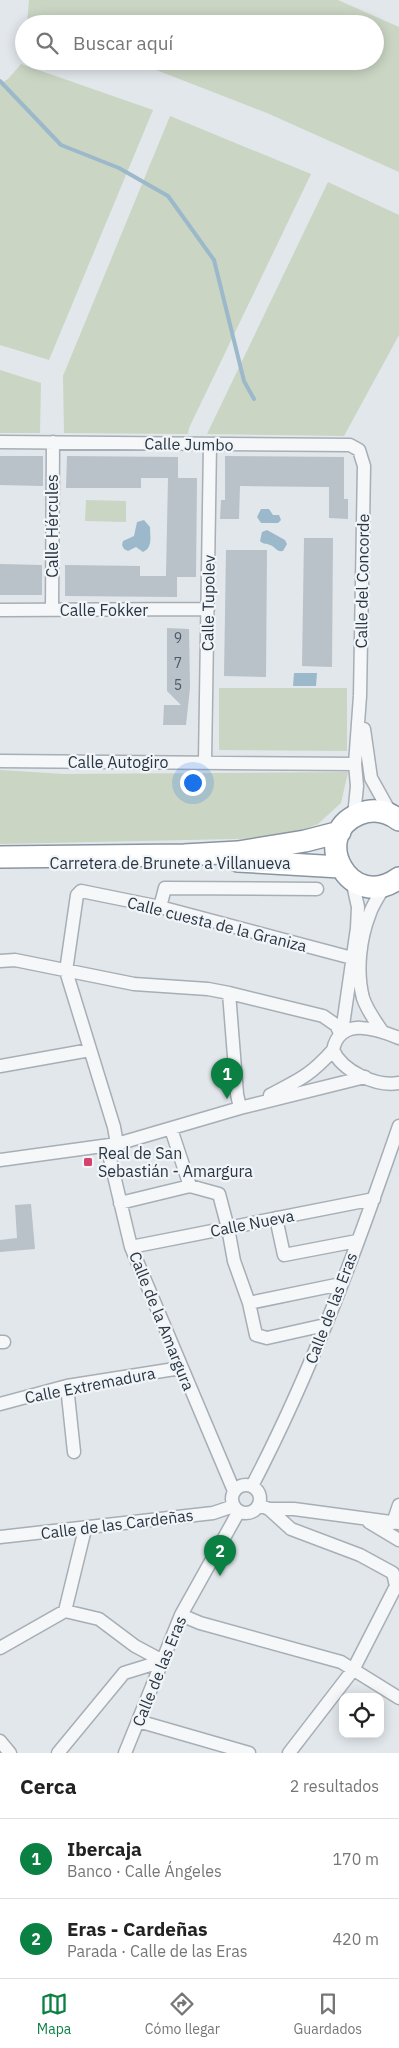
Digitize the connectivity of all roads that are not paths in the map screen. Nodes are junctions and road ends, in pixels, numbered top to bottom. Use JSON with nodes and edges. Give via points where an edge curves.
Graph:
{"nodes":[{"id":1,"x":0,"y":442,"type":"edge"},
{"id":2,"x":53,"y":442,"type":"junction"},
{"id":3,"x":210,"y":444,"type":"junction"},
{"id":4,"x":364,"y":466,"type":"joint"},
{"id":5,"x":208,"y":609,"type":"junction"},
{"id":6,"x":0,"y":610,"type":"edge"},
{"id":7,"x":52,"y":610,"type":"junction"},
{"id":8,"x":360,"y":696,"type":"junction"},
{"id":9,"x":0,"y":761,"type":"edge"},
{"id":10,"x":204,"y":762,"type":"junction"},
{"id":11,"x":355,"y":764,"type":"junction"},
{"id":12,"x":395,"y":817,"type":"edge"},
{"id":13,"x":347,"y":824,"type":"junction"},
{"id":14,"x":0,"y":857,"type":"edge"},
{"id":15,"x":0,"y":864,"type":"edge"},
{"id":16,"x":346,"y":874,"type":"junction"},
{"id":17,"x":392,"y":882,"type":"edge"},
{"id":18,"x":317,"y":889,"type":"dead end"},
{"id":19,"x":82,"y":891,"type":"joint"},
{"id":20,"x":160,"y":907,"type":"junction"},
{"id":21,"x":352,"y":958,"type":"junction"},
{"id":22,"x":0,"y":961,"type":"edge"},
{"id":23,"x":66,"y":971,"type":"junction"},
{"id":24,"x":229,"y":993,"type":"junction"},
{"id":25,"x":382,"y":1031,"type":"junction"},
{"id":26,"x":341,"y":1032,"type":"junction"},
{"id":27,"x":399,"y":1038,"type":"edge"},
{"id":28,"x":90,"y":1050,"type":"junction"},
{"id":29,"x":333,"y":1050,"type":"junction"},
{"id":30,"x":0,"y":1066,"type":"edge"},
{"id":31,"x":365,"y":1077,"type":"junction"},
{"id":32,"x":399,"y":1083,"type":"edge"},
{"id":33,"x":245,"y":1107,"type":"junction"},
{"id":34,"x":399,"y":1126,"type":"edge"},
{"id":35,"x":171,"y":1129,"type":"junction"},
{"id":36,"x":112,"y":1145,"type":"junction"},
{"id":37,"x":0,"y":1160,"type":"edge"},
{"id":38,"x":190,"y":1186,"type":"junction"},
{"id":39,"x":374,"y":1199,"type":"junction"},
{"id":40,"x":120,"y":1203,"type":"junction"},
{"id":41,"x":276,"y":1218,"type":"junction"},
{"id":42,"x":228,"y":1228,"type":"junction"},
{"id":43,"x":358,"y":1241,"type":"junction"},
{"id":44,"x":131,"y":1247,"type":"junction"},
{"id":45,"x":341,"y":1284,"type":"junction"},
{"id":46,"x":249,"y":1303,"type":"junction"},
{"id":47,"x":325,"y":1325,"type":"junction"},
{"id":48,"x":181,"y":1368,"type":"junction"},
{"id":49,"x":68,"y":1386,"type":"junction"},
{"id":50,"x":0,"y":1404,"type":"edge"},
{"id":51,"x":74,"y":1452,"type":"dead end"},
{"id":52,"x":252,"y":1486,"type":"junction"},
{"id":53,"x":234,"y":1491,"type":"junction"},
{"id":54,"x":399,"y":1505,"type":"edge"},
{"id":55,"x":264,"y":1507,"type":"junction"},
{"id":56,"x":237,"y":1508,"type":"junction"},
{"id":57,"x":367,"y":1520,"type":"junction"},
{"id":58,"x":396,"y":1523,"type":"edge"},
{"id":59,"x":85,"y":1529,"type":"junction"},
{"id":60,"x":0,"y":1537,"type":"edge"},
{"id":61,"x":399,"y":1540,"type":"edge"},
{"id":62,"x":65,"y":1611,"type":"junction"},
{"id":63,"x":181,"y":1615,"type":"junction"},
{"id":64,"x":0,"y":1648,"type":"edge"},
{"id":65,"x":163,"y":1660,"type":"junction"},
{"id":66,"x":353,"y":1670,"type":"junction"},
{"id":67,"x":399,"y":1698,"type":"edge"},
{"id":68,"x":138,"y":1721,"type":"junction"},
{"id":69,"x":0,"y":1741,"type":"edge"},
{"id":70,"x":10,"y":1753,"type":"edge"},
{"id":71,"x":58,"y":1753,"type":"edge"},
{"id":72,"x":126,"y":1753,"type":"edge"},
{"id":73,"x":249,"y":1753,"type":"edge"},
{"id":74,"x":289,"y":1753,"type":"edge"}],
"edges":[{"from":1,"to":2,"type":"street","name":"Calle Jumbo"},
{"from":2,"to":3,"type":"street","name":"Calle Jumbo"},
{"from":2,"to":7,"type":"street","name":"Calle Hércules"},
{"from":3,"to":4,"type":"street","name":"Calle Jumbo","via":[[350,445],[359,450]]},
{"from":3,"to":5,"type":"street","name":"Calle Tupolev"},
{"from":4,"to":8,"type":"street","name":"Calle del Concorde"},
{"from":5,"to":7,"type":"street","name":"Calle Fokker"},
{"from":5,"to":10,"type":"street","name":"Calle Tupolev"},
{"from":6,"to":7,"type":"street","name":"Calle Fokker"},
{"from":8,"to":11,"type":"street","name":"Calle del Concorde"},
{"from":8,"to":12,"type":"street","name":"Calle del Concorde","via":[[371,778]]},
{"from":9,"to":10,"type":"street","name":"Calle Autogiro"},
{"from":10,"to":11,"type":"street","name":"Calle Autogiro"},
{"from":11,"to":13,"type":"street","name":"Calle del Concorde","via":[[357,786]]},
{"from":12,"to":13,"type":"highway","name":"Carretera de Brunete a Villanueva","via":[[366,811]]},
{"from":13,"to":14,"type":"highway","name":"Carretera de Brunete a Villanueva","via":[[305,841],[238,852]]},
{"from":13,"to":16,"type":"highway","via":[[336,850]]},
{"from":15,"to":16,"type":"highway","name":"Carretera de Brunete a Villanueva","via":[[250,861]]},
{"from":16,"to":17,"type":"highway","name":"Carretera de Brunete a Villanueva","via":[[368,886]]},
{"from":16,"to":21,"type":"street","via":[[358,907]]},
{"from":17,"to":25,"type":"street","via":[[370,913],[359,968],[363,997]]},
{"from":18,"to":20,"type":"street","via":[[165,888]]},
{"from":19,"to":20,"type":"street","name":"Calle cuesta de la Graniza"},
{"from":19,"to":23,"type":"street","name":"Calle de la Amargura","via":[[77,896]]},
{"from":20,"to":21,"type":"street","name":"Calle cuesta de la Graniza"},
{"from":21,"to":26,"type":"street"},
{"from":22,"to":23,"type":"street","via":[[15,960]]},
{"from":23,"to":24,"type":"street","via":[[134,984]]},
{"from":23,"to":28,"type":"street","name":"Calle de la Amargura"},
{"from":24,"to":26,"type":"street","via":[[322,1016]]},
{"from":24,"to":33,"type":"street","via":[[237,1094]]},
{"from":25,"to":26,"type":"street","via":[[363,1028]]},
{"from":25,"to":27,"type":"street"},
{"from":26,"to":29,"type":"street","via":[[336,1037]]},
{"from":28,"to":30,"type":"street"},
{"from":28,"to":36,"type":"street","name":"Calle de la Amargura","via":[[114,1127]]},
{"from":29,"to":31,"type":"street","via":[[339,1061]]},
{"from":29,"to":33,"type":"street","via":[[306,1077]]},
{"from":31,"to":32,"type":"street"},
{"from":31,"to":33,"type":"street"},
{"from":33,"to":35,"type":"street"},
{"from":34,"to":39,"type":"street","name":"Calle de las Eras"},
{"from":35,"to":36,"type":"street"},
{"from":35,"to":38,"type":"street"},
{"from":36,"to":37,"type":"street"},
{"from":36,"to":40,"type":"street","name":"Calle de la Amargura"},
{"from":38,"to":40,"type":"street"},
{"from":38,"to":42,"type":"street","via":[[219,1194]]},
{"from":39,"to":41,"type":"street","name":"Calle Nueva"},
{"from":39,"to":43,"type":"street","name":"Calle de las Eras"},
{"from":40,"to":44,"type":"street","name":"Calle de la Amargura"},
{"from":41,"to":42,"type":"street","name":"Calle Nueva"},
{"from":41,"to":43,"type":"street","via":[[284,1255]]},
{"from":42,"to":44,"type":"street","name":"Calle Nueva"},
{"from":42,"to":46,"type":"street","via":[[234,1261]]},
{"from":43,"to":45,"type":"street","name":"Calle de las Eras"},
{"from":44,"to":48,"type":"street","name":"Calle de la Amargura"},
{"from":45,"to":46,"type":"street"},
{"from":45,"to":47,"type":"street","name":"Calle de las Eras"},
{"from":46,"to":47,"type":"street","via":[[256,1335],[267,1338]]},
{"from":47,"to":52,"type":"street","name":"Calle de las Eras","via":[[300,1390]]},
{"from":48,"to":49,"type":"street","name":"Calle Extremadura"},
{"from":48,"to":53,"type":"street","name":"Calle de la Amargura"},
{"from":49,"to":50,"type":"street","name":"Calle Extremadura"},
{"from":49,"to":51,"type":"street"},
{"from":52,"to":53,"type":"street","via":[[246,1484]]},
{"from":52,"to":55,"type":"street","via":[[258,1491]]},
{"from":53,"to":56,"type":"street","via":[[232,1501]]},
{"from":54,"to":58,"type":"street"},
{"from":55,"to":56,"type":"street","via":[[247,1513]]},
{"from":55,"to":57,"type":"street"},
{"from":55,"to":66,"type":"street","via":[[292,1529],[360,1555],[393,1573],[396,1586]]},
{"from":56,"to":59,"type":"street","name":"Calle de las Cardeñas"},
{"from":56,"to":63,"type":"street","name":"Calle de las Eras"},
{"from":57,"to":58,"type":"street"},
{"from":57,"to":61,"type":"street"},
{"from":59,"to":60,"type":"street","name":"Calle de las Cardeñas"},
{"from":59,"to":62,"type":"street"},
{"from":62,"to":64,"type":"street"},
{"from":62,"to":65,"type":"street","via":[[99,1619],[135,1646]]},
{"from":63,"to":65,"type":"street","name":"Calle de las Eras"},
{"from":63,"to":66,"type":"street","via":[[341,1662]]},
{"from":65,"to":68,"type":"street","name":"Calle de las Eras"},
{"from":65,"to":71,"type":"street","via":[[124,1673]]},
{"from":66,"to":67,"type":"street"},
{"from":66,"to":74,"type":"street"},
{"from":68,"to":72,"type":"street","name":"Calle de las Eras"},
{"from":68,"to":73,"type":"street"},
{"from":69,"to":70,"type":"street"}]}
